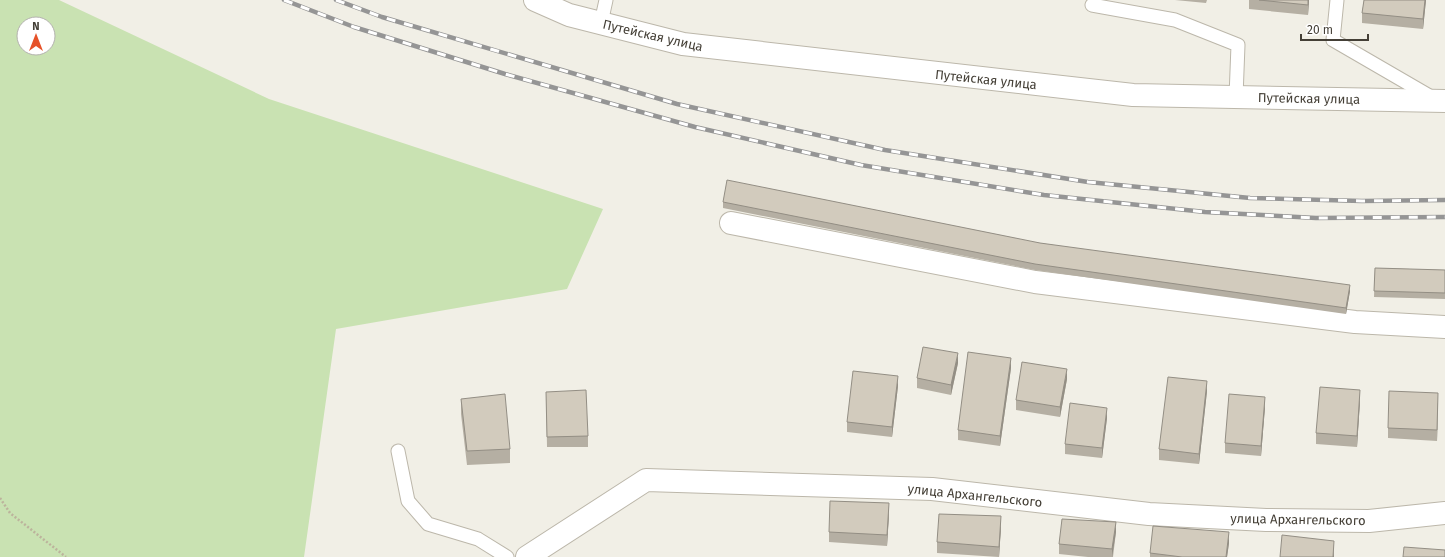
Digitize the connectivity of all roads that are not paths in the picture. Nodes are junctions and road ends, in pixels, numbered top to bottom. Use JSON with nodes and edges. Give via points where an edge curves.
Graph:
{"nodes":[{"id":1,"x":535,"y":0,"type":"edge"},
{"id":2,"x":606,"y":0,"type":"edge"},
{"id":3,"x":1337,"y":0,"type":"edge"},
{"id":4,"x":1092,"y":5,"type":"dead end"},
{"id":5,"x":601,"y":23,"type":"junction"},
{"id":6,"x":1236,"y":97,"type":"junction"},
{"id":7,"x":1442,"y":101,"type":"edge"},
{"id":8,"x":731,"y":223,"type":"dead end"},
{"id":9,"x":1445,"y":327,"type":"edge"},
{"id":10,"x":398,"y":451,"type":"dead end"},
{"id":11,"x":1445,"y":513,"type":"edge"},
{"id":12,"x":507,"y":557,"type":"edge"},
{"id":13,"x":527,"y":557,"type":"edge"}],
"edges":[{"from":1,"to":5,"type":"street","name":"Путейская улица","via":[[569,15]]},
{"from":2,"to":5,"type":"lane"},
{"from":3,"to":7,"type":"lane","via":[[1334,40]]},
{"from":4,"to":6,"type":"lane","via":[[1176,20],[1238,45]]},
{"from":5,"to":6,"type":"street","name":"Путейская улица","via":[[683,44],[1132,95]]},
{"from":6,"to":7,"type":"street","name":"Путейская улица"},
{"from":8,"to":9,"type":"street","via":[[1035,282],[1355,322]]},
{"from":10,"to":12,"type":"lane","via":[[408,501],[428,524],[478,539]]},
{"from":11,"to":13,"type":"street","name":"улица Архангельского","via":[[1369,521],[1266,520],[1149,514],[932,489],[646,480]]}]}
